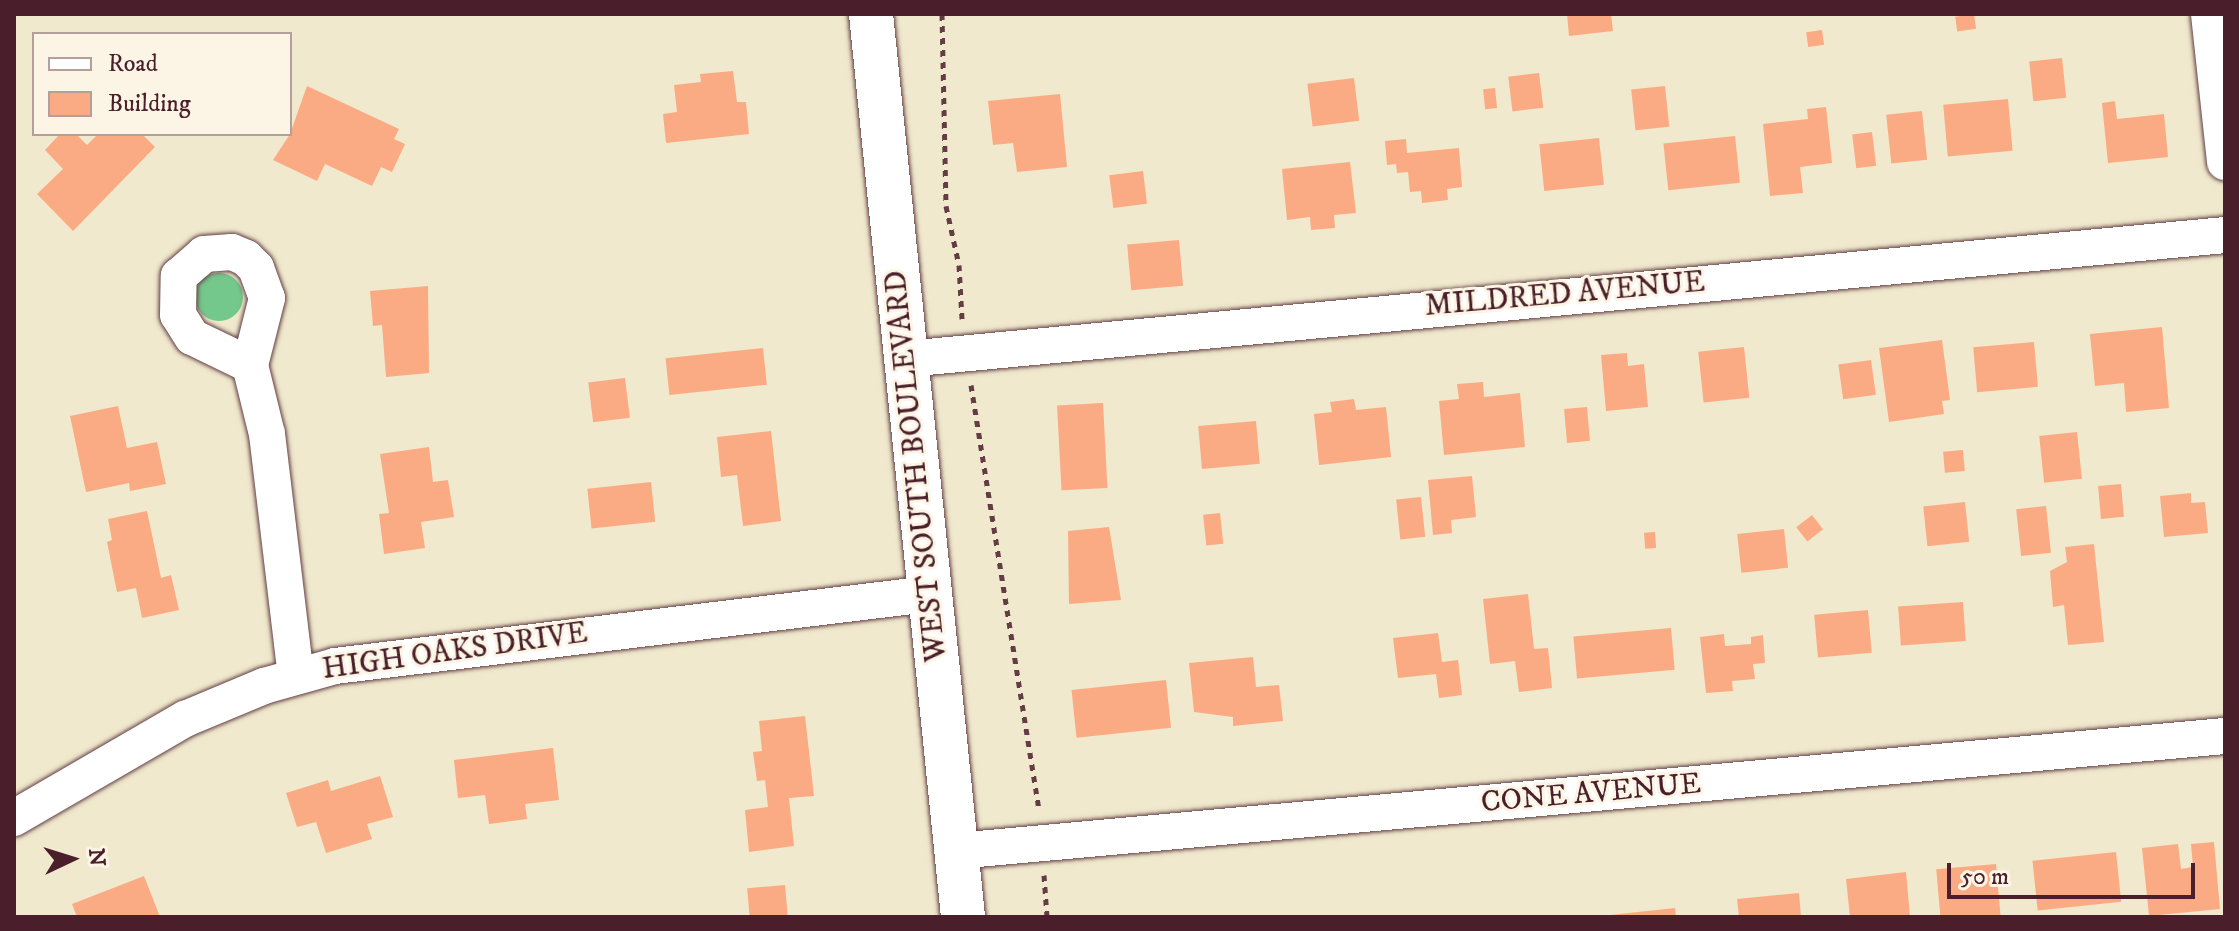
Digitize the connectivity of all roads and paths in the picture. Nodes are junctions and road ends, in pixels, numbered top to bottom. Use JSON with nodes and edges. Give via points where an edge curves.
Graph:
{"nodes":[{"id":1,"x":871,"y":14,"type":"edge"},
{"id":2,"x":942,"y":14,"type":"edge"},
{"id":3,"x":2209,"y":14,"type":"edge"},
{"id":4,"x":2225,"y":162,"type":"edge"},
{"id":5,"x":2225,"y":235,"type":"edge"},
{"id":6,"x":961,"y":312,"type":"dead end"},
{"id":7,"x":906,"y":359,"type":"junction"},
{"id":8,"x":250,"y":365,"type":"dead end"},
{"id":9,"x":970,"y":382,"type":"dead end"},
{"id":10,"x":929,"y":594,"type":"junction"},
{"id":11,"x":296,"y":676,"type":"junction"},
{"id":12,"x":2225,"y":736,"type":"edge"},
{"id":13,"x":14,"y":818,"type":"edge"},
{"id":14,"x":1040,"y":818,"type":"dead end"},
{"id":15,"x":956,"y":851,"type":"junction"},
{"id":16,"x":1044,"y":868,"type":"dead end"},
{"id":17,"x":963,"y":917,"type":"edge"},
{"id":18,"x":1047,"y":917,"type":"edge"}],
"edges":[{"from":1,"to":7,"type":"street","name":"WEST SOUTH BOULEVARD"},
{"from":2,"to":6,"type":"path","via":[[946,206],[959,265]]},
{"from":3,"to":4,"type":"street"},
{"from":5,"to":7,"type":"street","name":"MILDRED AVENUE"},
{"from":7,"to":10,"type":"street","name":"WEST SOUTH BOULEVARD"},
{"from":8,"to":11,"type":"street","via":[[267,434]]},
{"from":9,"to":14,"type":"path"},
{"from":10,"to":11,"type":"street","name":"HIGH OAKS DRIVE","via":[[427,651]]},
{"from":10,"to":15,"type":"street","name":"WEST SOUTH BOULEVARD"},
{"from":11,"to":13,"type":"street","name":"HIGH OAKS DRIVE","via":[[185,719]]},
{"from":12,"to":15,"type":"street","name":"CONE AVENUE"},
{"from":15,"to":17,"type":"street","name":"WEST SOUTH BOULEVARD"},
{"from":16,"to":18,"type":"path"}]}
